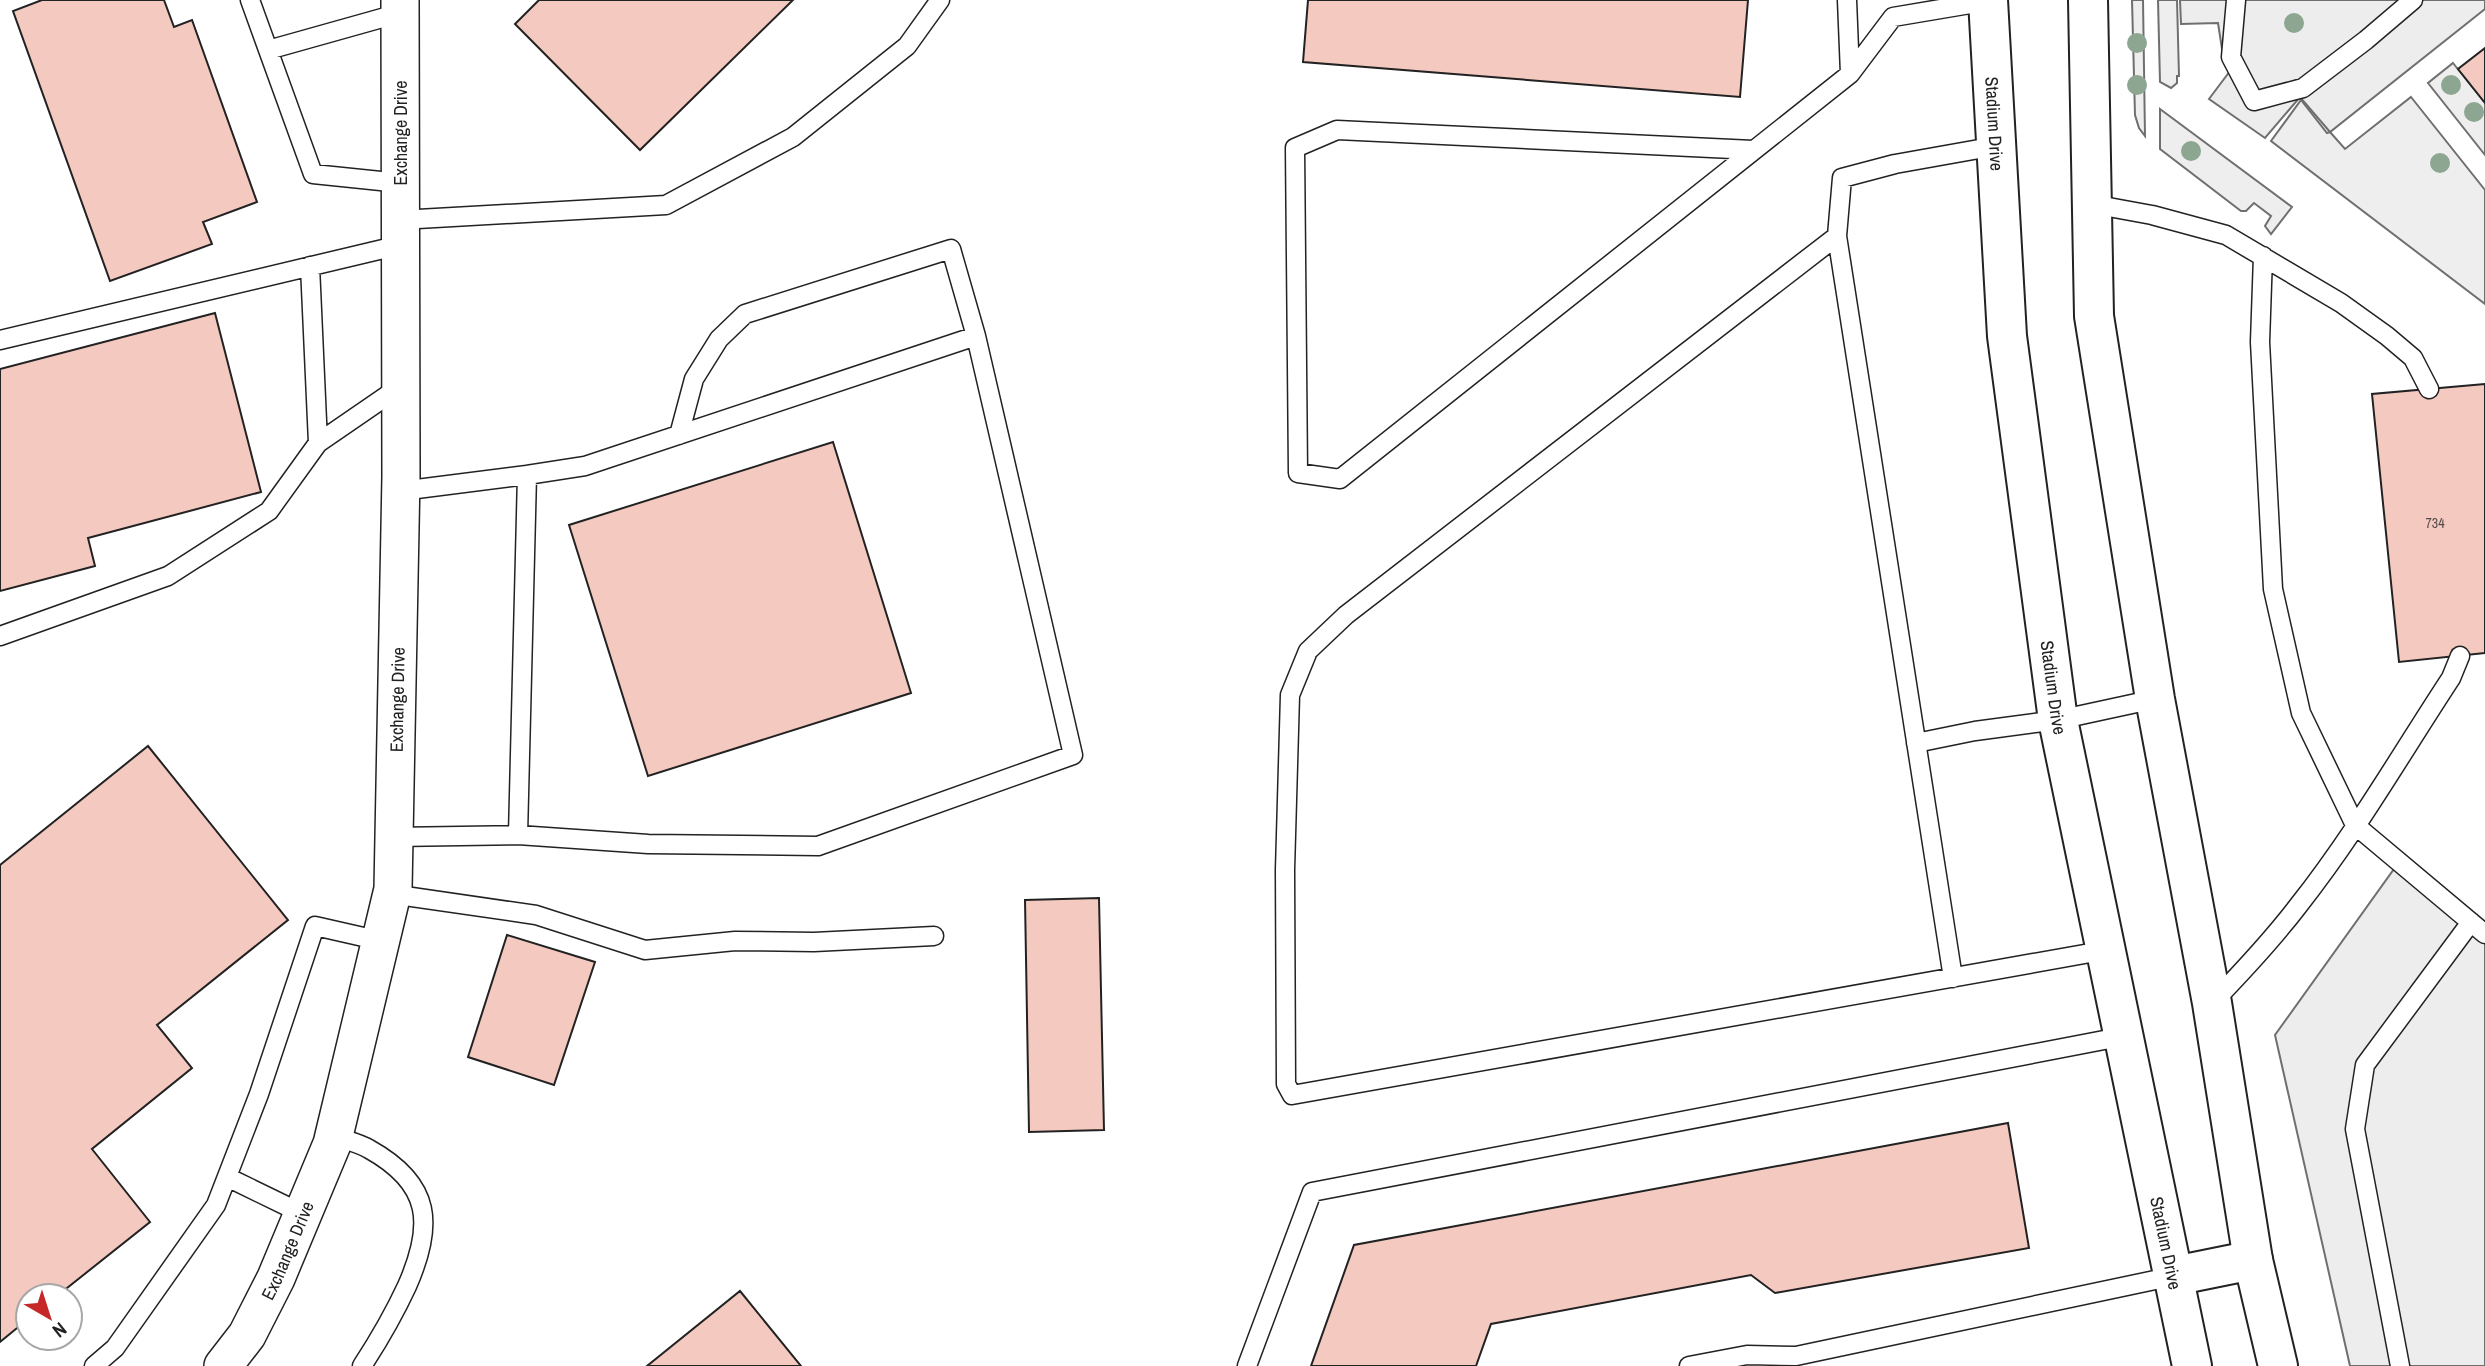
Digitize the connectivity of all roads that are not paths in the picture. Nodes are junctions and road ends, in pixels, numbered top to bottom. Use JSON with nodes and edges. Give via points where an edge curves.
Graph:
{"nodes":[{"id":1,"x":250,"y":0,"type":"edge"},
{"id":2,"x":940,"y":0,"type":"edge"},
{"id":3,"x":1847,"y":0,"type":"edge"},
{"id":4,"x":1988,"y":0,"type":"edge"},
{"id":5,"x":2088,"y":0,"type":"edge"},
{"id":6,"x":2236,"y":0,"type":"edge"},
{"id":7,"x":2413,"y":0,"type":"edge"},
{"id":8,"x":400,"y":7,"type":"edge"},
{"id":9,"x":268,"y":50,"type":"junction"},
{"id":10,"x":1850,"y":74,"type":"junction"},
{"id":11,"x":1996,"y":146,"type":"junction"},
{"id":12,"x":1753,"y":150,"type":"junction"},
{"id":13,"x":400,"y":183,"type":"junction"},
{"id":14,"x":2092,"y":204,"type":"junction"},
{"id":15,"x":400,"y":232,"type":"junction"},
{"id":16,"x":1837,"y":236,"type":"junction"},
{"id":17,"x":2263,"y":256,"type":"junction"},
{"id":18,"x":310,"y":266,"type":"junction"},
{"id":19,"x":976,"y":336,"type":"junction"},
{"id":20,"x":0,"y":340,"type":"edge"},
{"id":21,"x":401,"y":386,"type":"junction"},
{"id":22,"x":2429,"y":389,"type":"dead end"},
{"id":23,"x":678,"y":435,"type":"junction"},
{"id":24,"x":318,"y":443,"type":"junction"},
{"id":25,"x":527,"y":475,"type":"junction"},
{"id":26,"x":401,"y":491,"type":"junction"},
{"id":27,"x":0,"y":636,"type":"edge"},
{"id":28,"x":2460,"y":656,"type":"dead end"},
{"id":29,"x":2155,"y":699,"type":"junction"},
{"id":30,"x":2058,"y":720,"type":"junction"},
{"id":31,"x":1916,"y":743,"type":"junction"},
{"id":32,"x":2355,"y":825,"type":"junction"},
{"id":33,"x":518,"y":835,"type":"junction"},
{"id":34,"x":394,"y":837,"type":"junction"},
{"id":35,"x":391,"y":894,"type":"junction"},
{"id":36,"x":2471,"y":922,"type":"junction"},
{"id":37,"x":2485,"y":934,"type":"edge"},
{"id":38,"x":934,"y":936,"type":"dead end"},
{"id":39,"x":381,"y":941,"type":"junction"},
{"id":40,"x":2107,"y":950,"type":"junction"},
{"id":41,"x":1953,"y":978,"type":"junction"},
{"id":42,"x":2212,"y":1003,"type":"junction"},
{"id":43,"x":2125,"y":1036,"type":"junction"},
{"id":44,"x":334,"y":1136,"type":"junction"},
{"id":45,"x":227,"y":1177,"type":"junction"},
{"id":46,"x":303,"y":1214,"type":"junction"},
{"id":47,"x":2253,"y":1260,"type":"junction"},
{"id":48,"x":2174,"y":1276,"type":"junction"},
{"id":49,"x":94,"y":1366,"type":"edge"},
{"id":50,"x":223,"y":1366,"type":"edge"},
{"id":51,"x":362,"y":1366,"type":"edge"},
{"id":52,"x":1247,"y":1366,"type":"edge"},
{"id":53,"x":1689,"y":1366,"type":"edge"},
{"id":54,"x":2192,"y":1366,"type":"edge"},
{"id":55,"x":2278,"y":1366,"type":"edge"},
{"id":56,"x":2400,"y":1366,"type":"edge"}],
"edges":[{"from":1,"to":9,"type":"lane"},
{"from":2,"to":15,"type":"lane","via":[[907,46],[793,137],[666,205]]},
{"from":3,"to":10,"type":"lane"},
{"from":4,"to":10,"type":"lane","via":[[1893,17]]},
{"from":4,"to":11,"type":"main road","name":"Stadium Drive"},
{"from":5,"to":14,"type":"main road"},
{"from":6,"to":7,"type":"lane","via":[[2231,57],[2254,101],[2304,88]]},
{"from":8,"to":9,"type":"lane"},
{"from":8,"to":13,"type":"street","name":"Exchange Drive"},
{"from":9,"to":13,"type":"lane","via":[[313,174]]},
{"from":10,"to":12,"type":"lane"},
{"from":11,"to":16,"type":"lane","via":[[1842,178]]},
{"from":11,"to":30,"type":"main road","name":"Stadium Drive","via":[[2007,336]]},
{"from":12,"to":12,"type":"lane","via":[[1340,479],[1298,473],[1295,148],[1337,130]]},
{"from":13,"to":15,"type":"street","name":"Exchange Drive"},
{"from":14,"to":17,"type":"lane","via":[[2226,235]]},
{"from":14,"to":29,"type":"main road","via":[[2094,316]]},
{"from":15,"to":18,"type":"lane"},
{"from":15,"to":21,"type":"street","name":"Exchange Drive"},
{"from":16,"to":31,"type":"lane"},
{"from":16,"to":41,"type":"lane","via":[[1346,615],[1308,651],[1290,695],[1286,1084],[1292,1096]]},
{"from":17,"to":22,"type":"lane","via":[[2387,336],[2413,358]]},
{"from":17,"to":32,"type":"lane","via":[[2260,342],[2273,589],[2301,713]]},
{"from":18,"to":20,"type":"lane"},
{"from":18,"to":24,"type":"lane"},
{"from":19,"to":23,"type":"lane"},
{"from":19,"to":23,"type":"lane","via":[[951,249],[744,314],[719,339],[694,379]]},
{"from":19,"to":33,"type":"lane","via":[[1073,755],[818,846],[648,844]]},
{"from":21,"to":24,"type":"lane"},
{"from":21,"to":26,"type":"street","name":"Exchange Drive"},
{"from":23,"to":25,"type":"lane","via":[[584,466]]},
{"from":24,"to":27,"type":"lane","via":[[269,511],[168,576]]},
{"from":25,"to":26,"type":"lane"},
{"from":25,"to":33,"type":"lane"},
{"from":26,"to":34,"type":"street","name":"Exchange Drive"},
{"from":28,"to":32,"type":"lane","via":[[2451,678]]},
{"from":29,"to":30,"type":"lane"},
{"from":29,"to":42,"type":"main road"},
{"from":30,"to":31,"type":"lane"},
{"from":30,"to":40,"type":"main road","name":"Stadium Drive"},
{"from":31,"to":41,"type":"lane"},
{"from":32,"to":36,"type":"lane"},
{"from":32,"to":42,"type":"lane","via":[[2300,904]]},
{"from":33,"to":34,"type":"lane"},
{"from":34,"to":35,"type":"street","name":"Exchange Drive"},
{"from":35,"to":38,"type":"lane","via":[[536,915],[645,950],[735,941]]},
{"from":35,"to":39,"type":"street","name":"Exchange Drive"},
{"from":36,"to":37,"type":"lane"},
{"from":36,"to":56,"type":"lane","via":[[2365,1065],[2356,1129]]},
{"from":39,"to":44,"type":"street","name":"Exchange Drive"},
{"from":39,"to":45,"type":"lane","via":[[315,926],[260,1094]]},
{"from":40,"to":41,"type":"lane"},
{"from":40,"to":43,"type":"main road","name":"Stadium Drive"},
{"from":42,"to":47,"type":"main road"},
{"from":43,"to":48,"type":"main road","name":"Stadium Drive"},
{"from":43,"to":52,"type":"lane","via":[[1312,1192]]},
{"from":44,"to":46,"type":"street","name":"Exchange Drive"},
{"from":44,"to":51,"type":"lane","via":[[368,1148],[398,1168],[419,1195],[426,1226],[419,1259],[392,1320]]},
{"from":45,"to":46,"type":"lane"},
{"from":45,"to":49,"type":"lane","via":[[216,1205],[115,1348]]},
{"from":46,"to":50,"type":"street","name":"Exchange Drive","via":[[247,1335]]},
{"from":47,"to":48,"type":"main road"},
{"from":47,"to":55,"type":"main road"},
{"from":48,"to":53,"type":"lane","via":[[1796,1356],[1747,1355]]},
{"from":48,"to":54,"type":"main road","name":"Stadium Drive"}]}
